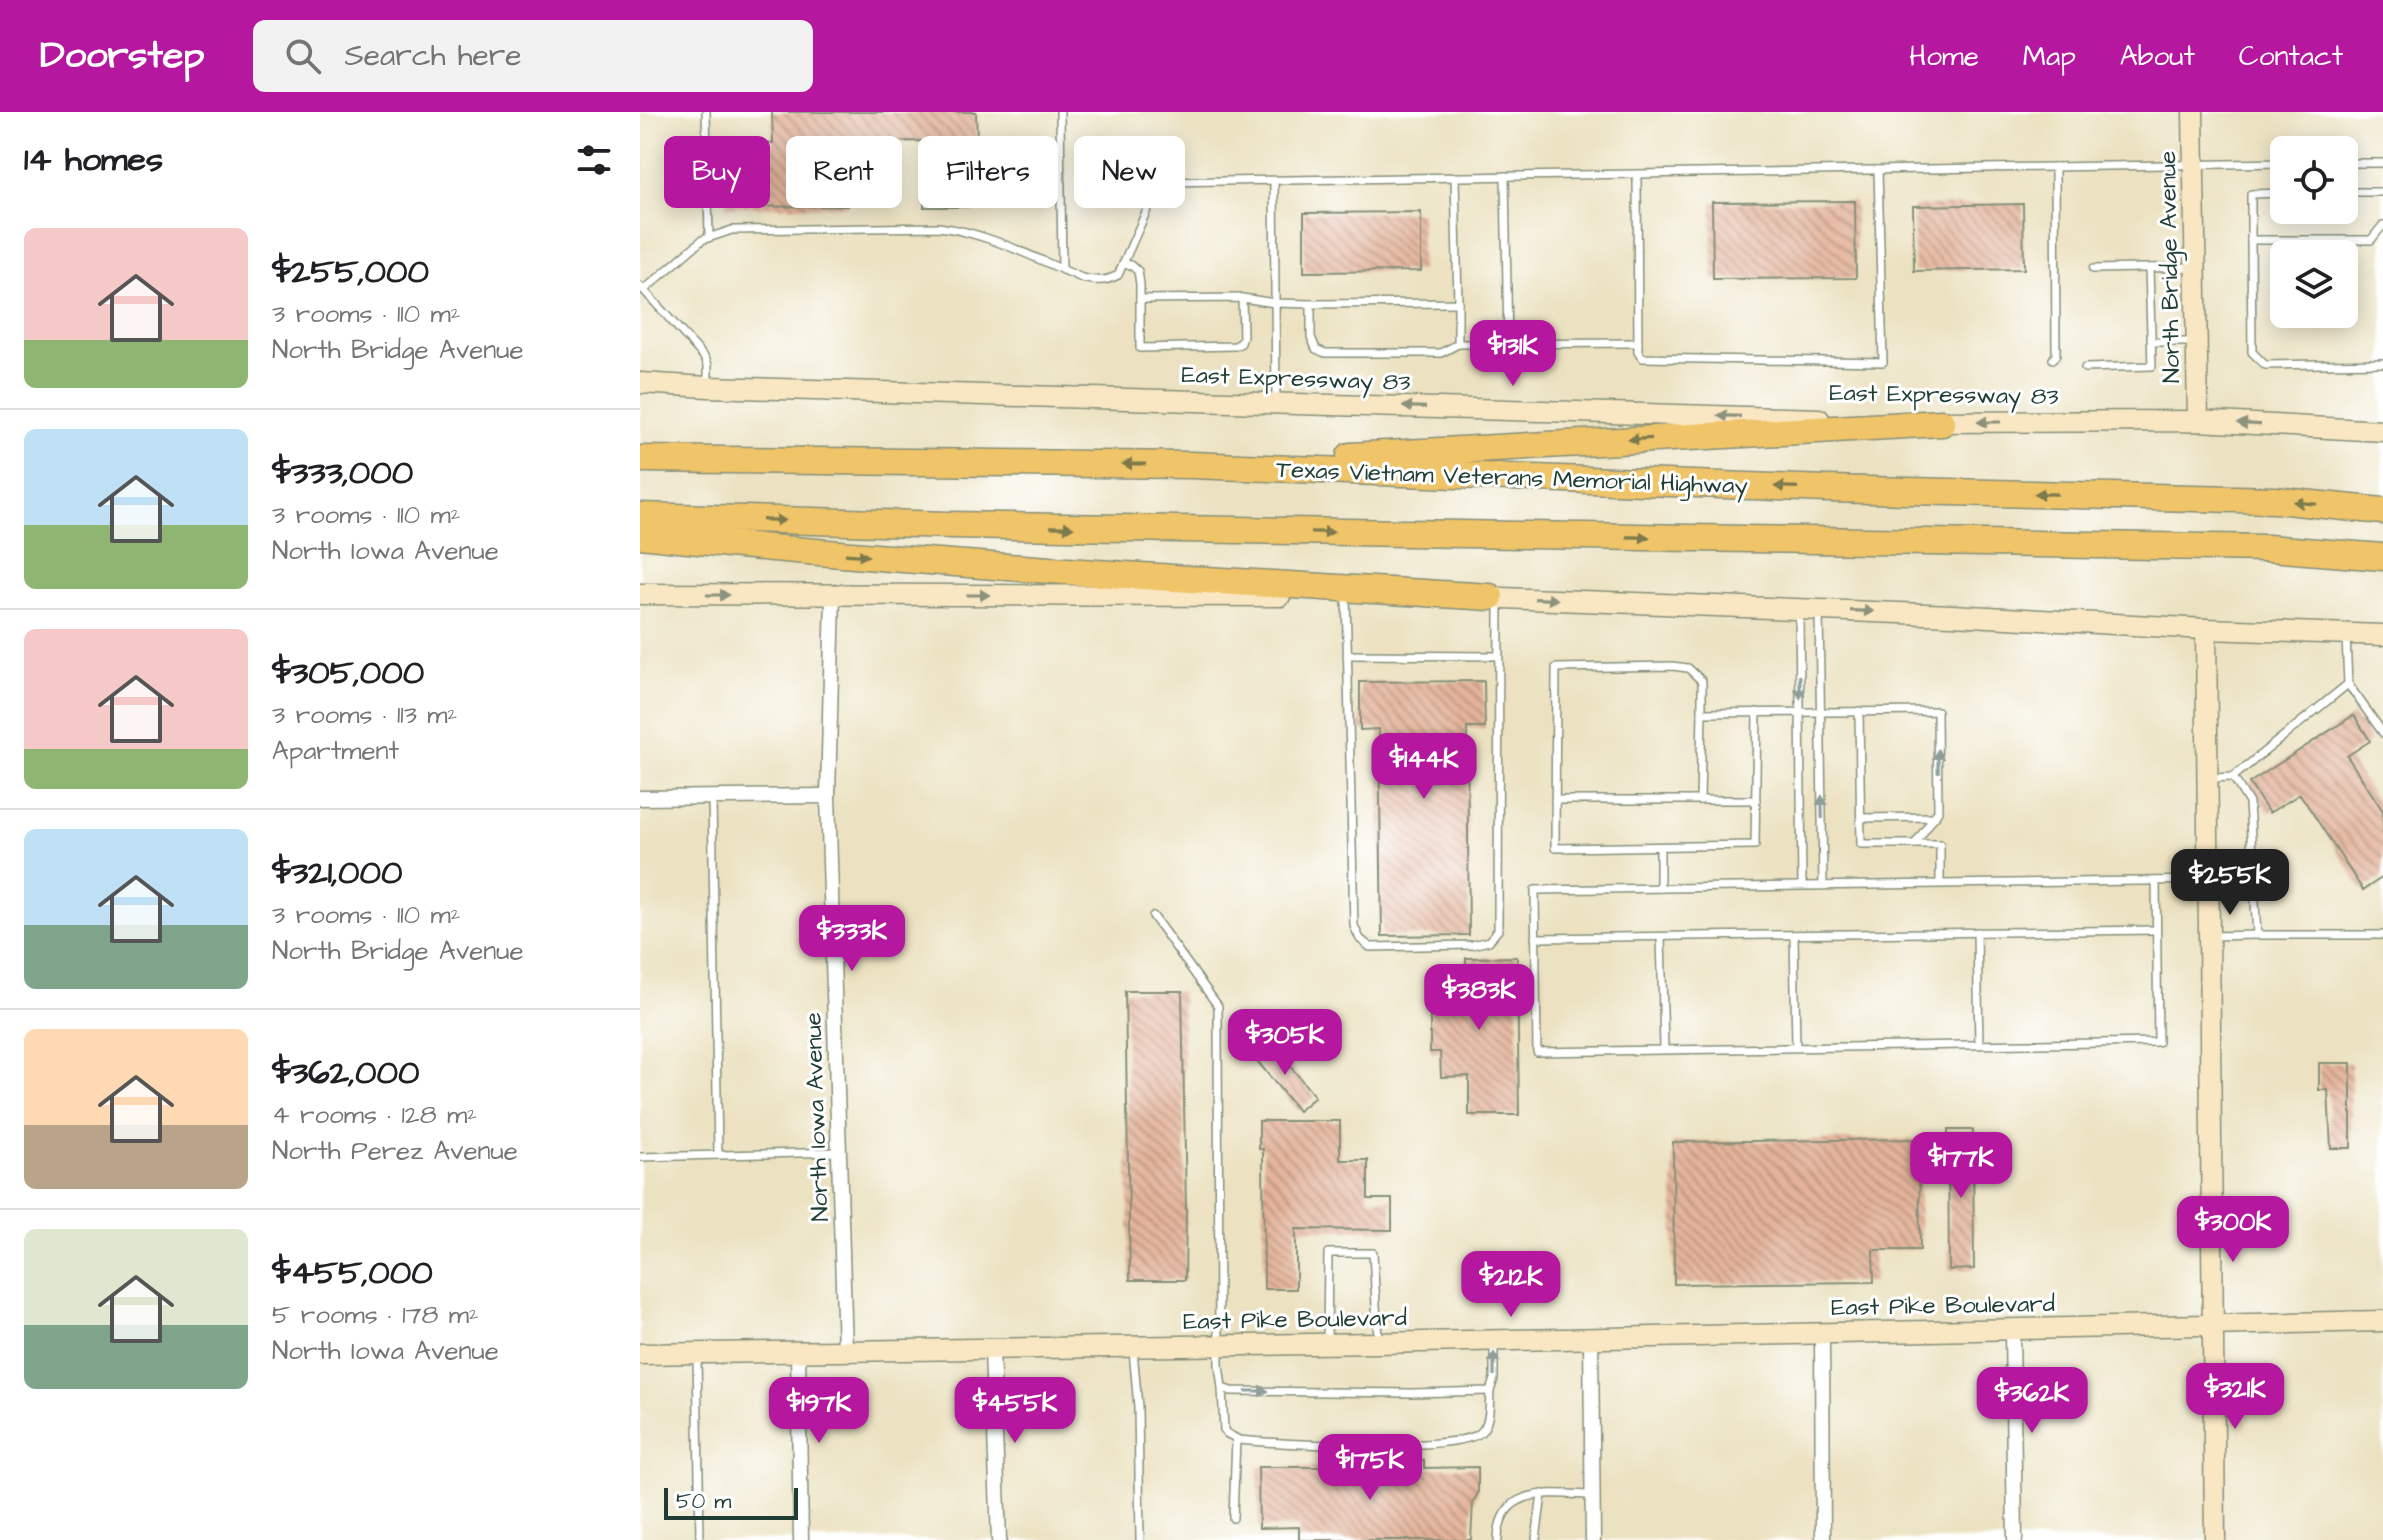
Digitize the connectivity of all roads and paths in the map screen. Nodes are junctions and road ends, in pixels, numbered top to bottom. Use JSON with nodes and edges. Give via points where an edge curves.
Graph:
{"nodes":[{"id":1,"x":706,"y":112,"type":"edge"},
{"id":2,"x":1060,"y":112,"type":"edge"},
{"id":3,"x":2193,"y":112,"type":"edge"},
{"id":4,"x":2270,"y":163,"type":"edge"},
{"id":5,"x":2358,"y":163,"type":"edge"},
{"id":6,"x":2383,"y":163,"type":"edge"},
{"id":7,"x":2194,"y":164,"type":"junction"},
{"id":8,"x":2055,"y":167,"type":"junction"},
{"id":9,"x":1878,"y":170,"type":"junction"},
{"id":10,"x":1637,"y":175,"type":"junction"},
{"id":11,"x":1505,"y":176,"type":"junction"},
{"id":12,"x":1455,"y":177,"type":"junction"},
{"id":13,"x":1274,"y":181,"type":"junction"},
{"id":14,"x":2358,"y":192,"type":"edge"},
{"id":15,"x":2383,"y":192,"type":"edge"},
{"id":16,"x":2270,"y":193,"type":"edge"},
{"id":17,"x":2383,"y":225,"type":"edge"},
{"id":18,"x":709,"y":237,"type":"junction"},
{"id":19,"x":2251,"y":240,"type":"junction"},
{"id":20,"x":1123,"y":264,"type":"junction"},
{"id":21,"x":2195,"y":267,"type":"junction"},
{"id":22,"x":2149,"y":268,"type":"junction"},
{"id":23,"x":2093,"y":269,"type":"dead end"},
{"id":24,"x":1062,"y":270,"type":"junction"},
{"id":25,"x":642,"y":288,"type":"edge"},
{"id":26,"x":1242,"y":298,"type":"junction"},
{"id":27,"x":1140,"y":299,"type":"junction"},
{"id":28,"x":1275,"y":303,"type":"junction"},
{"id":29,"x":1458,"y":303,"type":"junction"},
{"id":30,"x":1311,"y":304,"type":"junction"},
{"id":31,"x":2152,"y":342,"type":"junction"},
{"id":32,"x":2197,"y":342,"type":"junction"},
{"id":33,"x":1638,"y":343,"type":"junction"},
{"id":34,"x":1458,"y":344,"type":"junction"},
{"id":35,"x":1508,"y":344,"type":"junction"},
{"id":36,"x":2053,"y":359,"type":"dead end"},
{"id":37,"x":2383,"y":363,"type":"edge"},
{"id":38,"x":2085,"y":368,"type":"dead end"},
{"id":39,"x":640,"y":383,"type":"edge"},
{"id":40,"x":708,"y":387,"type":"junction"},
{"id":41,"x":1276,"y":403,"type":"junction"},
{"id":42,"x":2198,"y":421,"type":"junction"},
{"id":43,"x":1942,"y":423,"type":"junction"},
{"id":44,"x":2383,"y":431,"type":"edge"},
{"id":45,"x":640,"y":459,"type":"edge"},
{"id":46,"x":1191,"y":465,"type":"junction"},
{"id":47,"x":2383,"y":511,"type":"edge"},
{"id":48,"x":640,"y":516,"type":"edge"},
{"id":49,"x":640,"y":535,"type":"edge"},
{"id":50,"x":2383,"y":557,"type":"edge"},
{"id":51,"x":640,"y":594,"type":"edge"},
{"id":52,"x":833,"y":595,"type":"junction"},
{"id":53,"x":1346,"y":596,"type":"junction"},
{"id":54,"x":1494,"y":597,"type":"junction"},
{"id":55,"x":1809,"y":609,"type":"junction"},
{"id":56,"x":2206,"y":629,"type":"junction"},
{"id":57,"x":2346,"y":634,"type":"junction"},
{"id":58,"x":2383,"y":635,"type":"edge"},
{"id":59,"x":1347,"y":655,"type":"junction"},
{"id":60,"x":1498,"y":656,"type":"junction"},
{"id":61,"x":2348,"y":684,"type":"junction"},
{"id":62,"x":1800,"y":711,"type":"junction"},
{"id":63,"x":1821,"y":711,"type":"junction"},
{"id":64,"x":1859,"y":711,"type":"junction"},
{"id":65,"x":1757,"y":712,"type":"junction"},
{"id":66,"x":1702,"y":713,"type":"junction"},
{"id":67,"x":2383,"y":733,"type":"edge"},
{"id":68,"x":2233,"y":777,"type":"junction"},
{"id":69,"x":2207,"y":778,"type":"junction"},
{"id":70,"x":828,"y":796,"type":"junction"},
{"id":71,"x":712,"y":797,"type":"junction"},
{"id":72,"x":640,"y":798,"type":"edge"},
{"id":73,"x":1555,"y":800,"type":"junction"},
{"id":74,"x":1700,"y":800,"type":"junction"},
{"id":75,"x":1756,"y":800,"type":"junction"},
{"id":76,"x":1935,"y":817,"type":"junction"},
{"id":77,"x":1861,"y":818,"type":"junction"},
{"id":78,"x":1915,"y":844,"type":"junction"},
{"id":79,"x":1660,"y":847,"type":"junction"},
{"id":80,"x":2208,"y":880,"type":"junction"},
{"id":81,"x":2156,"y":881,"type":"junction"},
{"id":82,"x":1940,"y":883,"type":"junction"},
{"id":83,"x":1802,"y":885,"type":"junction"},
{"id":84,"x":1823,"y":885,"type":"junction"},
{"id":85,"x":1660,"y":888,"type":"junction"},
{"id":86,"x":1153,"y":916,"type":"dead end"},
{"id":87,"x":2156,"y":930,"type":"junction"},
{"id":88,"x":1977,"y":932,"type":"junction"},
{"id":89,"x":1794,"y":935,"type":"junction"},
{"id":90,"x":2257,"y":935,"type":"junction"},
{"id":91,"x":2383,"y":935,"type":"edge"},
{"id":92,"x":2209,"y":936,"type":"junction"},
{"id":93,"x":1661,"y":937,"type":"junction"},
{"id":94,"x":1535,"y":938,"type":"junction"},
{"id":95,"x":1979,"y":1044,"type":"junction"},
{"id":96,"x":1796,"y":1046,"type":"junction"},
{"id":97,"x":1664,"y":1049,"type":"junction"},
{"id":98,"x":839,"y":1152,"type":"junction"},
{"id":99,"x":718,"y":1155,"type":"junction"},
{"id":100,"x":640,"y":1157,"type":"edge"},
{"id":101,"x":2383,"y":1321,"type":"edge"},
{"id":102,"x":2212,"y":1324,"type":"junction"},
{"id":103,"x":2012,"y":1330,"type":"junction"},
{"id":104,"x":1822,"y":1334,"type":"junction"},
{"id":105,"x":1591,"y":1339,"type":"junction"},
{"id":106,"x":1494,"y":1341,"type":"junction"},
{"id":107,"x":1378,"y":1343,"type":"junction"},
{"id":108,"x":1327,"y":1344,"type":"junction"},
{"id":109,"x":1219,"y":1346,"type":"junction"},
{"id":110,"x":1133,"y":1348,"type":"junction"},
{"id":111,"x":845,"y":1350,"type":"junction"},
{"id":112,"x":992,"y":1350,"type":"junction"},
{"id":113,"x":798,"y":1351,"type":"junction"},
{"id":114,"x":640,"y":1354,"type":"edge"},
{"id":115,"x":697,"y":1355,"type":"junction"},
{"id":116,"x":1222,"y":1388,"type":"junction"},
{"id":117,"x":1490,"y":1391,"type":"junction"},
{"id":118,"x":1236,"y":1439,"type":"junction"},
{"id":119,"x":1542,"y":1494,"type":"junction"},
{"id":120,"x":1593,"y":1495,"type":"junction"},
{"id":121,"x":1233,"y":1518,"type":"dead end"},
{"id":122,"x":700,"y":1540,"type":"edge"},
{"id":123,"x":801,"y":1540,"type":"edge"},
{"id":124,"x":999,"y":1540,"type":"edge"},
{"id":125,"x":1140,"y":1540,"type":"edge"},
{"id":126,"x":1498,"y":1540,"type":"edge"},
{"id":127,"x":1536,"y":1540,"type":"edge"},
{"id":128,"x":1593,"y":1540,"type":"edge"},
{"id":129,"x":1823,"y":1540,"type":"edge"},
{"id":130,"x":2015,"y":1540,"type":"edge"},
{"id":131,"x":2215,"y":1540,"type":"edge"}],
"edges":[{"from":1,"to":18,"type":"lane"},
{"from":2,"to":24,"type":"lane"},
{"from":3,"to":7,"type":"main road","name":"North Bridge Avenue"},
{"from":4,"to":7,"type":"lane"},
{"from":5,"to":6,"type":"lane"},
{"from":7,"to":8,"type":"lane"},
{"from":7,"to":21,"type":"main road","name":"North Bridge Avenue"},
{"from":8,"to":9,"type":"lane"},
{"from":8,"to":36,"type":"lane"},
{"from":9,"to":10,"type":"lane"},
{"from":9,"to":33,"type":"lane","via":[[1883,362],[1642,358]]},
{"from":10,"to":11,"type":"lane"},
{"from":10,"to":33,"type":"lane"},
{"from":11,"to":12,"type":"lane"},
{"from":11,"to":35,"type":"lane"},
{"from":12,"to":13,"type":"lane"},
{"from":12,"to":29,"type":"lane"},
{"from":13,"to":20,"type":"lane","via":[[1166,182],[1155,192]]},
{"from":13,"to":28,"type":"lane"},
{"from":14,"to":15,"type":"lane"},
{"from":16,"to":19,"type":"lane","via":[[2251,194]]},
{"from":17,"to":19,"type":"lane","via":[[2371,240]]},
{"from":18,"to":24,"type":"lane","via":[[732,230],[939,227],[986,238]]},
{"from":18,"to":25,"type":"lane"},
{"from":19,"to":37,"type":"lane","via":[[2252,352],[2265,365]]},
{"from":20,"to":24,"type":"lane","via":[[1109,280]]},
{"from":20,"to":27,"type":"lane","via":[[1138,271]]},
{"from":21,"to":22,"type":"lane"},
{"from":21,"to":32,"type":"main road","name":"North Bridge Avenue"},
{"from":22,"to":23,"type":"lane"},
{"from":22,"to":31,"type":"lane"},
{"from":25,"to":40,"type":"lane","via":[[705,358]]},
{"from":26,"to":27,"type":"lane"},
{"from":26,"to":27,"type":"lane","via":[[1241,343],[1212,348],[1140,348]]},
{"from":26,"to":28,"type":"lane"},
{"from":28,"to":30,"type":"lane"},
{"from":28,"to":41,"type":"lane"},
{"from":29,"to":30,"type":"lane"},
{"from":29,"to":34,"type":"lane"},
{"from":30,"to":34,"type":"lane","via":[[1311,337],[1316,349],[1325,353],[1441,353]]},
{"from":31,"to":32,"type":"lane"},
{"from":31,"to":38,"type":"lane","via":[[2152,366]]},
{"from":32,"to":42,"type":"main road","name":"North Bridge Avenue"},
{"from":33,"to":35,"type":"lane"},
{"from":34,"to":35,"type":"lane"},
{"from":39,"to":40,"type":"main road","name":"East Expressway 83"},
{"from":40,"to":41,"type":"main road","name":"East Expressway 83"},
{"from":43,"to":41,"type":"main road","name":"East Expressway 83","one_way":true},
{"from":42,"to":43,"type":"main road","name":"East Expressway 83","one_way":true},
{"from":44,"to":42,"type":"main road","name":"East Expressway 83","one_way":true},
{"from":43,"to":46,"type":"highway","one_way":true},
{"from":46,"to":45,"type":"highway","name":"Texas Vietnam Veterans Memorial Highway","one_way":true},
{"from":47,"to":46,"type":"highway","name":"Texas Vietnam Veterans Memorial Highway","one_way":true,"via":[[2275,500]]},
{"from":48,"to":50,"type":"highway","one_way":true,"via":[[2268,548]]},
{"from":49,"to":54,"type":"highway","one_way":true,"via":[[1059,571]]},
{"from":51,"to":52,"type":"main road","one_way":true},
{"from":52,"to":53,"type":"main road","one_way":true},
{"from":52,"to":70,"type":"street","name":"North Iowa Avenue"},
{"from":53,"to":54,"type":"main road"},
{"from":53,"to":59,"type":"lane"},
{"from":54,"to":55,"type":"main road","one_way":true},
{"from":54,"to":60,"type":"lane"},
{"from":55,"to":56,"type":"main road","one_way":true},
{"from":55,"to":62,"type":"lane","one_way":true},
{"from":55,"to":63,"type":"lane"},
{"from":56,"to":57,"type":"main road"},
{"from":56,"to":69,"type":"main road"},
{"from":57,"to":58,"type":"main road"},
{"from":57,"to":61,"type":"lane"},
{"from":59,"to":60,"type":"lane"},
{"from":59,"to":60,"type":"lane","via":[[1354,926],[1370,947],[1472,945],[1489,941],[1498,930]]},
{"from":61,"to":67,"type":"lane"},
{"from":61,"to":68,"type":"lane"},
{"from":62,"to":63,"type":"lane"},
{"from":62,"to":65,"type":"lane"},
{"from":62,"to":83,"type":"lane"},
{"from":63,"to":64,"type":"lane"},
{"from":84,"to":63,"type":"lane","one_way":true},
{"from":76,"to":64,"type":"lane","one_way":true,"via":[[1937,711]]},
{"from":64,"to":77,"type":"lane"},
{"from":65,"to":66,"type":"lane"},
{"from":65,"to":75,"type":"lane"},
{"from":66,"to":73,"type":"lane","via":[[1702,681],[1688,668],[1556,668]]},
{"from":66,"to":74,"type":"lane"},
{"from":68,"to":69,"type":"lane"},
{"from":68,"to":90,"type":"lane","via":[[2249,803]]},
{"from":69,"to":80,"type":"main road"},
{"from":70,"to":71,"type":"street"},
{"from":70,"to":98,"type":"street","name":"North Iowa Avenue"},
{"from":71,"to":72,"type":"street"},
{"from":71,"to":99,"type":"lane"},
{"from":73,"to":74,"type":"lane"},
{"from":73,"to":79,"type":"lane","via":[[1555,848]]},
{"from":74,"to":75,"type":"lane"},
{"from":75,"to":79,"type":"lane","via":[[1755,845]]},
{"from":76,"to":77,"type":"lane"},
{"from":76,"to":78,"type":"lane"},
{"from":77,"to":78,"type":"lane","via":[[1861,844]]},
{"from":78,"to":82,"type":"lane","via":[[1940,844]]},
{"from":79,"to":85,"type":"lane"},
{"from":80,"to":81,"type":"lane"},
{"from":80,"to":92,"type":"main road"},
{"from":81,"to":82,"type":"lane"},
{"from":81,"to":87,"type":"lane"},
{"from":82,"to":84,"type":"lane"},
{"from":83,"to":84,"type":"lane"},
{"from":83,"to":85,"type":"lane"},
{"from":85,"to":94,"type":"lane","via":[[1535,890]]},
{"from":86,"to":109,"type":"lane","via":[[1218,1006]]},
{"from":87,"to":88,"type":"lane"},
{"from":87,"to":95,"type":"lane","via":[[2158,1042]]},
{"from":88,"to":89,"type":"lane"},
{"from":88,"to":95,"type":"lane"},
{"from":89,"to":93,"type":"lane"},
{"from":89,"to":96,"type":"lane"},
{"from":90,"to":91,"type":"lane"},
{"from":90,"to":92,"type":"lane"},
{"from":92,"to":102,"type":"main road"},
{"from":93,"to":94,"type":"lane"},
{"from":93,"to":97,"type":"lane"},
{"from":94,"to":97,"type":"lane","via":[[1537,1052]]},
{"from":95,"to":96,"type":"lane"},
{"from":96,"to":97,"type":"lane"},
{"from":98,"to":99,"type":"lane"},
{"from":98,"to":111,"type":"street","name":"North Iowa Avenue"},
{"from":99,"to":100,"type":"lane"},
{"from":101,"to":102,"type":"main road","name":"East Pike Boulevard"},
{"from":102,"to":103,"type":"main road","name":"East Pike Boulevard"},
{"from":102,"to":131,"type":"main road"},
{"from":103,"to":104,"type":"main road","name":"East Pike Boulevard"},
{"from":103,"to":130,"type":"street"},
{"from":104,"to":105,"type":"main road","name":"East Pike Boulevard"},
{"from":104,"to":129,"type":"street"},
{"from":105,"to":106,"type":"main road","name":"East Pike Boulevard"},
{"from":105,"to":120,"type":"street"},
{"from":106,"to":107,"type":"main road","name":"East Pike Boulevard"},
{"from":117,"to":106,"type":"lane","one_way":true},
{"from":107,"to":108,"type":"main road","name":"East Pike Boulevard"},
{"from":107,"to":108,"type":"lane","via":[[1373,1253],[1328,1253]]},
{"from":108,"to":109,"type":"main road","name":"East Pike Boulevard"},
{"from":109,"to":110,"type":"main road","name":"East Pike Boulevard"},
{"from":109,"to":116,"type":"lane"},
{"from":110,"to":112,"type":"main road","name":"East Pike Boulevard"},
{"from":110,"to":125,"type":"lane"},
{"from":111,"to":112,"type":"main road","name":"East Pike Boulevard"},
{"from":111,"to":113,"type":"main road","name":"East Pike Boulevard"},
{"from":112,"to":124,"type":"street"},
{"from":113,"to":115,"type":"main road","name":"East Pike Boulevard"},
{"from":113,"to":123,"type":"street"},
{"from":114,"to":115,"type":"main road","name":"East Pike Boulevard"},
{"from":115,"to":122,"type":"lane"},
{"from":116,"to":117,"type":"lane","one_way":true},
{"from":116,"to":118,"type":"lane","via":[[1224,1430]]},
{"from":117,"to":118,"type":"lane","via":[[1488,1423],[1469,1439],[1401,1444]]},
{"from":118,"to":121,"type":"lane"},
{"from":119,"to":120,"type":"lane"},
{"from":119,"to":126,"type":"lane","via":[[1517,1500],[1504,1510]]},
{"from":119,"to":127,"type":"lane"},
{"from":120,"to":128,"type":"street"}]}
